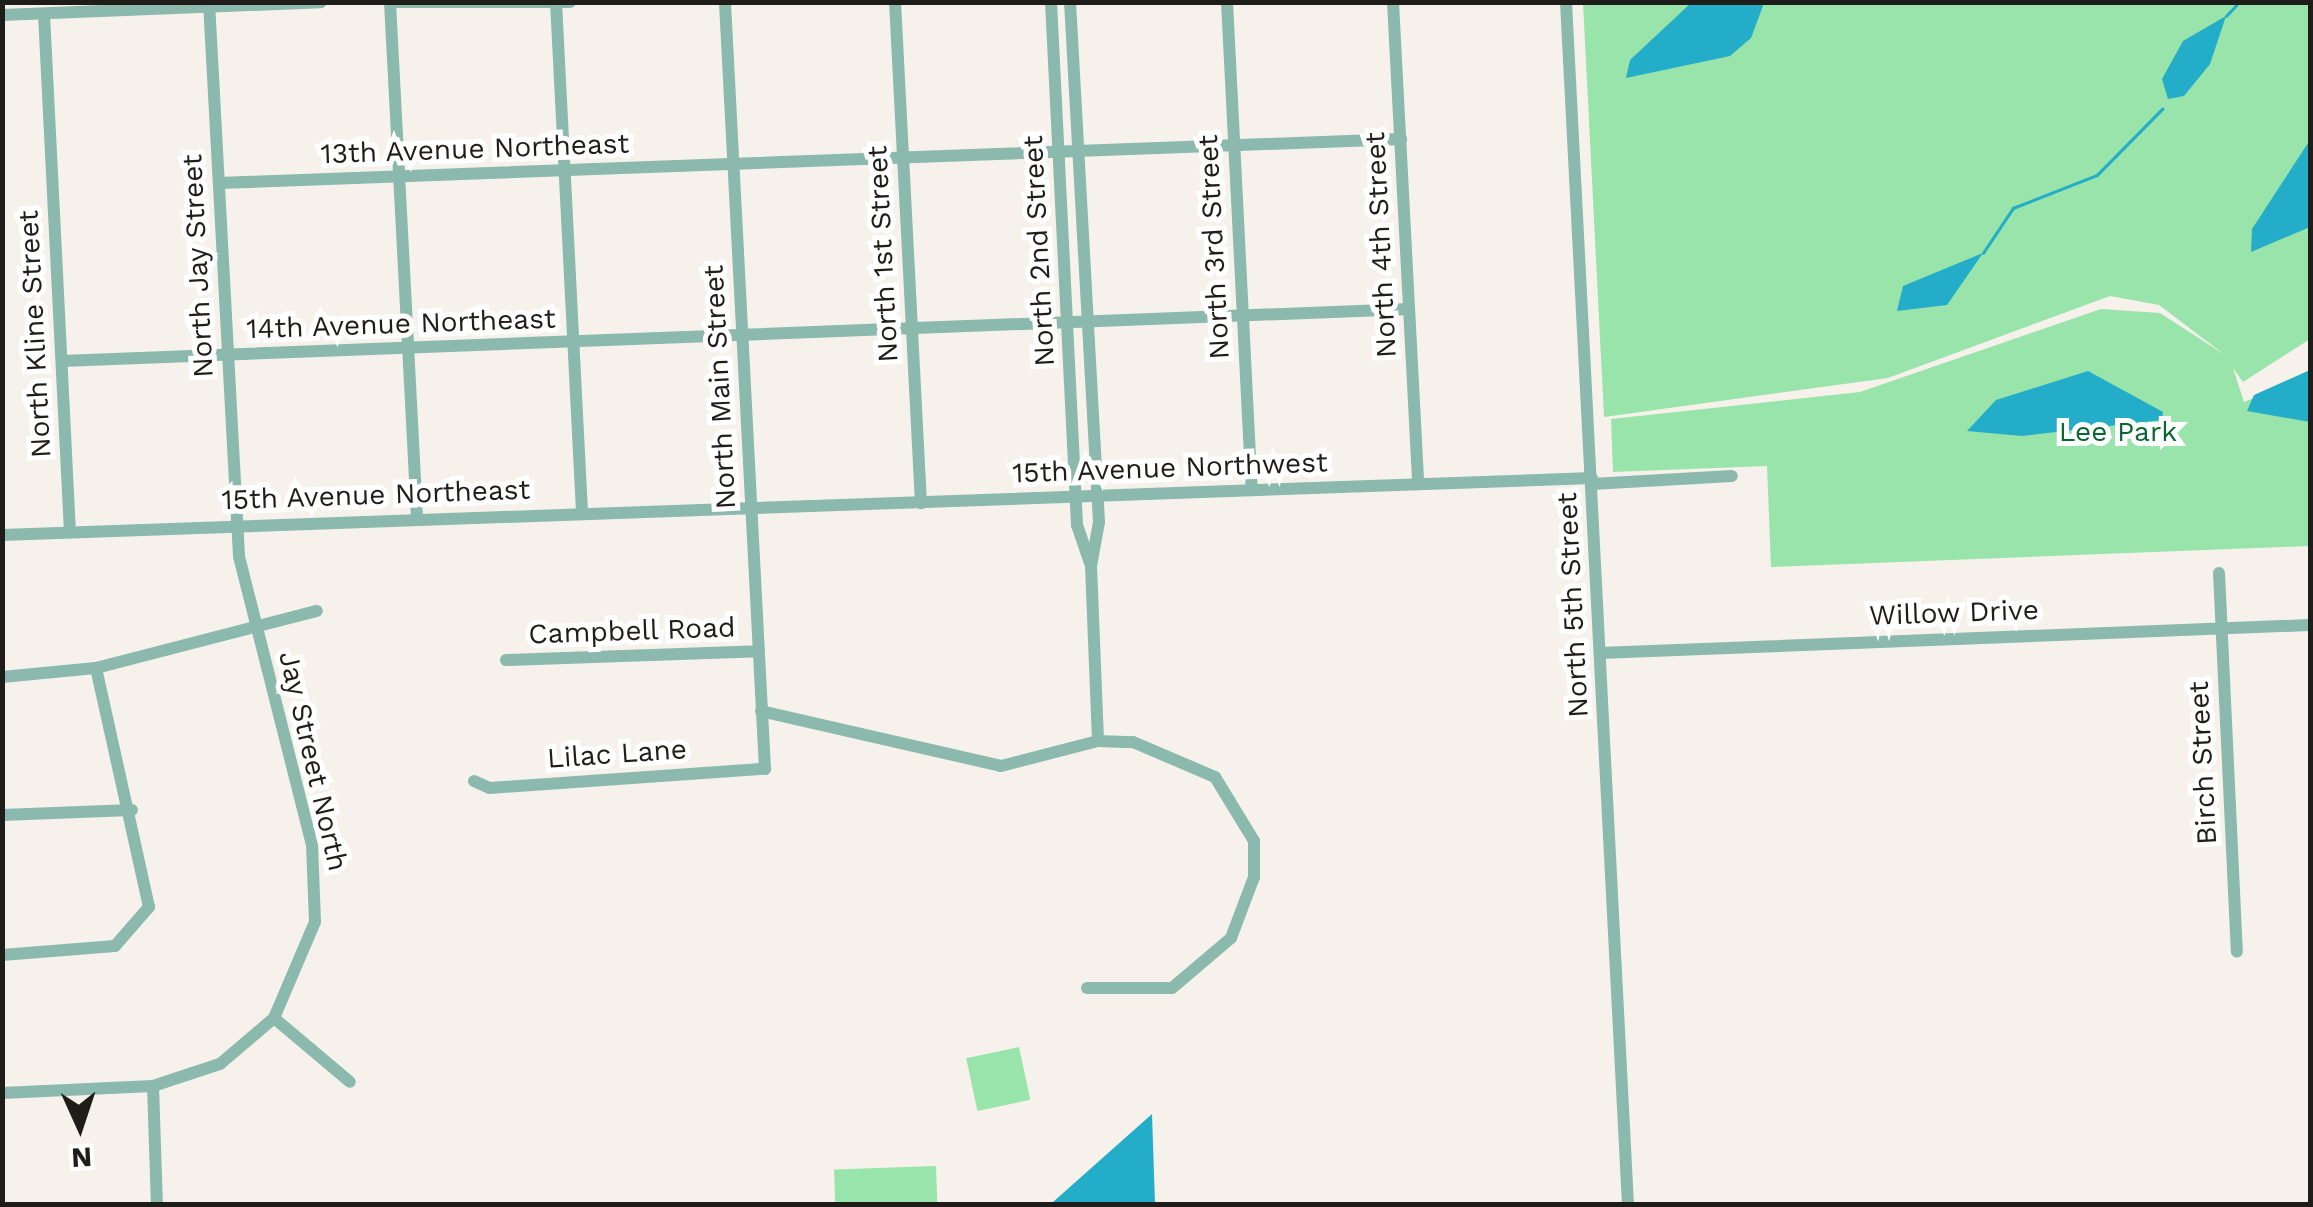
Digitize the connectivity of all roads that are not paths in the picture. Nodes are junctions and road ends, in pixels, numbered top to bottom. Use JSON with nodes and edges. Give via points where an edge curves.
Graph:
{"nodes":[{"id":1,"x":321,"y":2,"type":"edge"},
{"id":2,"x":392,"y":2,"type":"edge"},
{"id":3,"x":570,"y":2,"type":"edge"},
{"id":4,"x":725,"y":2,"type":"edge"},
{"id":5,"x":895,"y":2,"type":"edge"},
{"id":6,"x":1051,"y":2,"type":"edge"},
{"id":7,"x":1070,"y":2,"type":"edge"},
{"id":8,"x":1227,"y":2,"type":"edge"},
{"id":9,"x":1393,"y":2,"type":"edge"},
{"id":10,"x":1566,"y":2,"type":"edge"},
{"id":11,"x":556,"y":3,"type":"edge"},
{"id":12,"x":209,"y":5,"type":"edge"},
{"id":13,"x":44,"y":14,"type":"junction"},
{"id":14,"x":2,"y":16,"type":"edge"},
{"id":15,"x":1401,"y":139,"type":"junction"},
{"id":16,"x":1234,"y":146,"type":"junction"},
{"id":17,"x":1079,"y":151,"type":"junction"},
{"id":18,"x":1059,"y":152,"type":"junction"},
{"id":19,"x":903,"y":158,"type":"junction"},
{"id":20,"x":734,"y":163,"type":"junction"},
{"id":21,"x":564,"y":171,"type":"junction"},
{"id":22,"x":399,"y":177,"type":"junction"},
{"id":23,"x":218,"y":184,"type":"junction"},
{"id":24,"x":1409,"y":309,"type":"junction"},
{"id":25,"x":1243,"y":316,"type":"junction"},
{"id":26,"x":1087,"y":322,"type":"junction"},
{"id":27,"x":1069,"y":323,"type":"junction"},
{"id":28,"x":911,"y":329,"type":"junction"},
{"id":29,"x":742,"y":335,"type":"junction"},
{"id":30,"x":574,"y":342,"type":"junction"},
{"id":31,"x":408,"y":349,"type":"junction"},
{"id":32,"x":228,"y":356,"type":"junction"},
{"id":33,"x":62,"y":361,"type":"junction"},
{"id":34,"x":1732,"y":476,"type":"dead end"},
{"id":35,"x":1592,"y":481,"type":"junction"},
{"id":36,"x":1418,"y":484,"type":"junction"},
{"id":37,"x":1252,"y":490,"type":"junction"},
{"id":38,"x":1096,"y":495,"type":"junction"},
{"id":39,"x":1077,"y":496,"type":"junction"},
{"id":40,"x":920,"y":502,"type":"junction"},
{"id":41,"x":751,"y":508,"type":"junction"},
{"id":42,"x":582,"y":512,"type":"junction"},
{"id":43,"x":417,"y":518,"type":"junction"},
{"id":44,"x":236,"y":526,"type":"junction"},
{"id":45,"x":70,"y":532,"type":"junction"},
{"id":46,"x":2,"y":535,"type":"edge"},
{"id":47,"x":1091,"y":566,"type":"junction"},
{"id":48,"x":2219,"y":573,"type":"dead end"},
{"id":49,"x":318,"y":611,"type":"dead end"},
{"id":50,"x":2310,"y":625,"type":"edge"},
{"id":51,"x":255,"y":626,"type":"junction"},
{"id":52,"x":2222,"y":627,"type":"junction"},
{"id":53,"x":760,"y":651,"type":"junction"},
{"id":54,"x":1600,"y":653,"type":"junction"},
{"id":55,"x":506,"y":660,"type":"dead end"},
{"id":56,"x":96,"y":668,"type":"junction"},
{"id":57,"x":2,"y":677,"type":"edge"},
{"id":58,"x":761,"y":710,"type":"junction"},
{"id":59,"x":1098,"y":741,"type":"junction"},
{"id":60,"x":765,"y":769,"type":"joint"},
{"id":61,"x":474,"y":781,"type":"dead end"},
{"id":62,"x":132,"y":810,"type":"junction"},
{"id":63,"x":2,"y":816,"type":"edge"},
{"id":64,"x":2236,"y":952,"type":"dead end"},
{"id":65,"x":2,"y":955,"type":"edge"},
{"id":66,"x":1087,"y":988,"type":"dead end"},
{"id":67,"x":274,"y":1018,"type":"junction"},
{"id":68,"x":350,"y":1082,"type":"dead end"},
{"id":69,"x":153,"y":1086,"type":"junction"},
{"id":70,"x":2,"y":1093,"type":"edge"},
{"id":71,"x":157,"y":1204,"type":"edge"},
{"id":72,"x":1628,"y":1204,"type":"edge"}],
"edges":[{"from":1,"to":12,"type":"street"},
{"from":2,"to":11,"type":"street"},
{"from":2,"to":22,"type":"street"},
{"from":3,"to":11,"type":"street"},
{"from":4,"to":20,"type":"street","name":"North Main Street"},
{"from":5,"to":19,"type":"street","name":"North 1st Street"},
{"from":6,"to":18,"type":"street","name":"North 2nd Street"},
{"from":7,"to":17,"type":"street","name":"North 2nd Street"},
{"from":8,"to":16,"type":"street","name":"North 3rd Street"},
{"from":9,"to":15,"type":"street","name":"North 4th Street"},
{"from":10,"to":35,"type":"street","name":"North 5th Street"},
{"from":11,"to":21,"type":"street"},
{"from":12,"to":13,"type":"street"},
{"from":12,"to":23,"type":"street","name":"North Jay Street"},
{"from":13,"to":14,"type":"street"},
{"from":13,"to":33,"type":"street","name":"North Kline Street"},
{"from":15,"to":16,"type":"street","name":"13th Avenue Northeast"},
{"from":15,"to":24,"type":"street","name":"North 4th Street"},
{"from":16,"to":17,"type":"street","name":"13th Avenue Northeast"},
{"from":16,"to":25,"type":"street","name":"North 3rd Street"},
{"from":17,"to":18,"type":"street","name":"13th Avenue Northeast"},
{"from":17,"to":26,"type":"street","name":"North 2nd Street"},
{"from":18,"to":19,"type":"street","name":"13th Avenue Northeast"},
{"from":18,"to":27,"type":"street","name":"North 2nd Street"},
{"from":19,"to":20,"type":"street","name":"13th Avenue Northeast"},
{"from":19,"to":28,"type":"street","name":"North 1st Street"},
{"from":20,"to":21,"type":"street","name":"13th Avenue Northeast"},
{"from":20,"to":29,"type":"street","name":"North Main Street"},
{"from":21,"to":22,"type":"street","name":"13th Avenue Northeast"},
{"from":21,"to":30,"type":"street"},
{"from":22,"to":23,"type":"street","name":"13th Avenue Northeast"},
{"from":22,"to":31,"type":"street"},
{"from":23,"to":32,"type":"street","name":"North Jay Street"},
{"from":24,"to":25,"type":"street","name":"14th Avenue Northeast"},
{"from":24,"to":36,"type":"street","name":"North 4th Street"},
{"from":25,"to":26,"type":"street","name":"14th Avenue Northeast"},
{"from":25,"to":37,"type":"street","name":"North 3rd Street"},
{"from":26,"to":27,"type":"street","name":"14th Avenue Northeast"},
{"from":26,"to":38,"type":"street","name":"North 2nd Street"},
{"from":27,"to":28,"type":"street","name":"14th Avenue Northeast"},
{"from":27,"to":39,"type":"street","name":"North 2nd Street"},
{"from":28,"to":29,"type":"street","name":"14th Avenue Northeast"},
{"from":28,"to":40,"type":"street","name":"North 1st Street"},
{"from":29,"to":30,"type":"street","name":"14th Avenue Northeast"},
{"from":29,"to":41,"type":"street","name":"North Main Street"},
{"from":30,"to":31,"type":"street","name":"14th Avenue Northeast"},
{"from":30,"to":42,"type":"street"},
{"from":31,"to":32,"type":"street","name":"14th Avenue Northeast"},
{"from":31,"to":43,"type":"street"},
{"from":32,"to":33,"type":"street","name":"14th Avenue Northeast"},
{"from":32,"to":44,"type":"street","name":"North Jay Street"},
{"from":33,"to":45,"type":"street","name":"North Kline Street"},
{"from":34,"to":35,"type":"street","name":"15th Avenue Northwest"},
{"from":35,"to":36,"type":"street","name":"15th Avenue Northwest"},
{"from":35,"to":54,"type":"street","name":"North 5th Street"},
{"from":36,"to":37,"type":"street","name":"15th Avenue Northwest"},
{"from":37,"to":38,"type":"street","name":"15th Avenue Northwest"},
{"from":38,"to":39,"type":"street","name":"15th Avenue Northwest"},
{"from":38,"to":47,"type":"street","name":"North 2nd Street"},
{"from":39,"to":40,"type":"street","name":"15th Avenue Northwest"},
{"from":39,"to":47,"type":"street","name":"North 2nd Street"},
{"from":40,"to":41,"type":"street","name":"15th Avenue Northwest"},
{"from":41,"to":42,"type":"street","name":"15th Avenue Northeast"},
{"from":41,"to":53,"type":"street","name":"North Main Street"},
{"from":42,"to":43,"type":"street","name":"15th Avenue Northeast"},
{"from":43,"to":44,"type":"street","name":"15th Avenue Northeast"},
{"from":44,"to":45,"type":"street","name":"15th Avenue Northeast"},
{"from":44,"to":51,"type":"street","name":"Jay Street North"},
{"from":45,"to":46,"type":"street","name":"15th Avenue Northeast"},
{"from":47,"to":59,"type":"street"},
{"from":48,"to":52,"type":"street","name":"Birch Street"},
{"from":49,"to":51,"type":"street","name":"Jay Street North"},
{"from":50,"to":52,"type":"street","name":"Willow Drive"},
{"from":51,"to":56,"type":"street"},
{"from":51,"to":67,"type":"street","name":"Jay Street North","via":[[318,879],[306,956]]},
{"from":52,"to":54,"type":"street","name":"Willow Drive"},
{"from":52,"to":64,"type":"street","name":"Birch Street"},
{"from":53,"to":55,"type":"street","name":"Campbell Road"},
{"from":53,"to":58,"type":"street","name":"North Main Street"},
{"from":54,"to":72,"type":"street","name":"North 5th Street"},
{"from":56,"to":57,"type":"street"},
{"from":56,"to":62,"type":"street"},
{"from":58,"to":59,"type":"street","via":[[1000,766]]},
{"from":58,"to":60,"type":"street","name":"North Main Street"},
{"from":59,"to":66,"type":"street","via":[[1192,760],[1242,811],[1256,859],[1240,922],[1202,969],[1156,992]]},
{"from":60,"to":61,"type":"street","name":"Lilac Lane","via":[[490,788]]},
{"from":62,"to":63,"type":"street"},
{"from":62,"to":65,"type":"street","via":[[150,898],[125,941]]},
{"from":67,"to":68,"type":"street"},
{"from":67,"to":69,"type":"street","name":"Jay Street North","via":[[220,1064]]},
{"from":69,"to":70,"type":"street","name":"Jay Street North"},
{"from":69,"to":71,"type":"street"}]}
